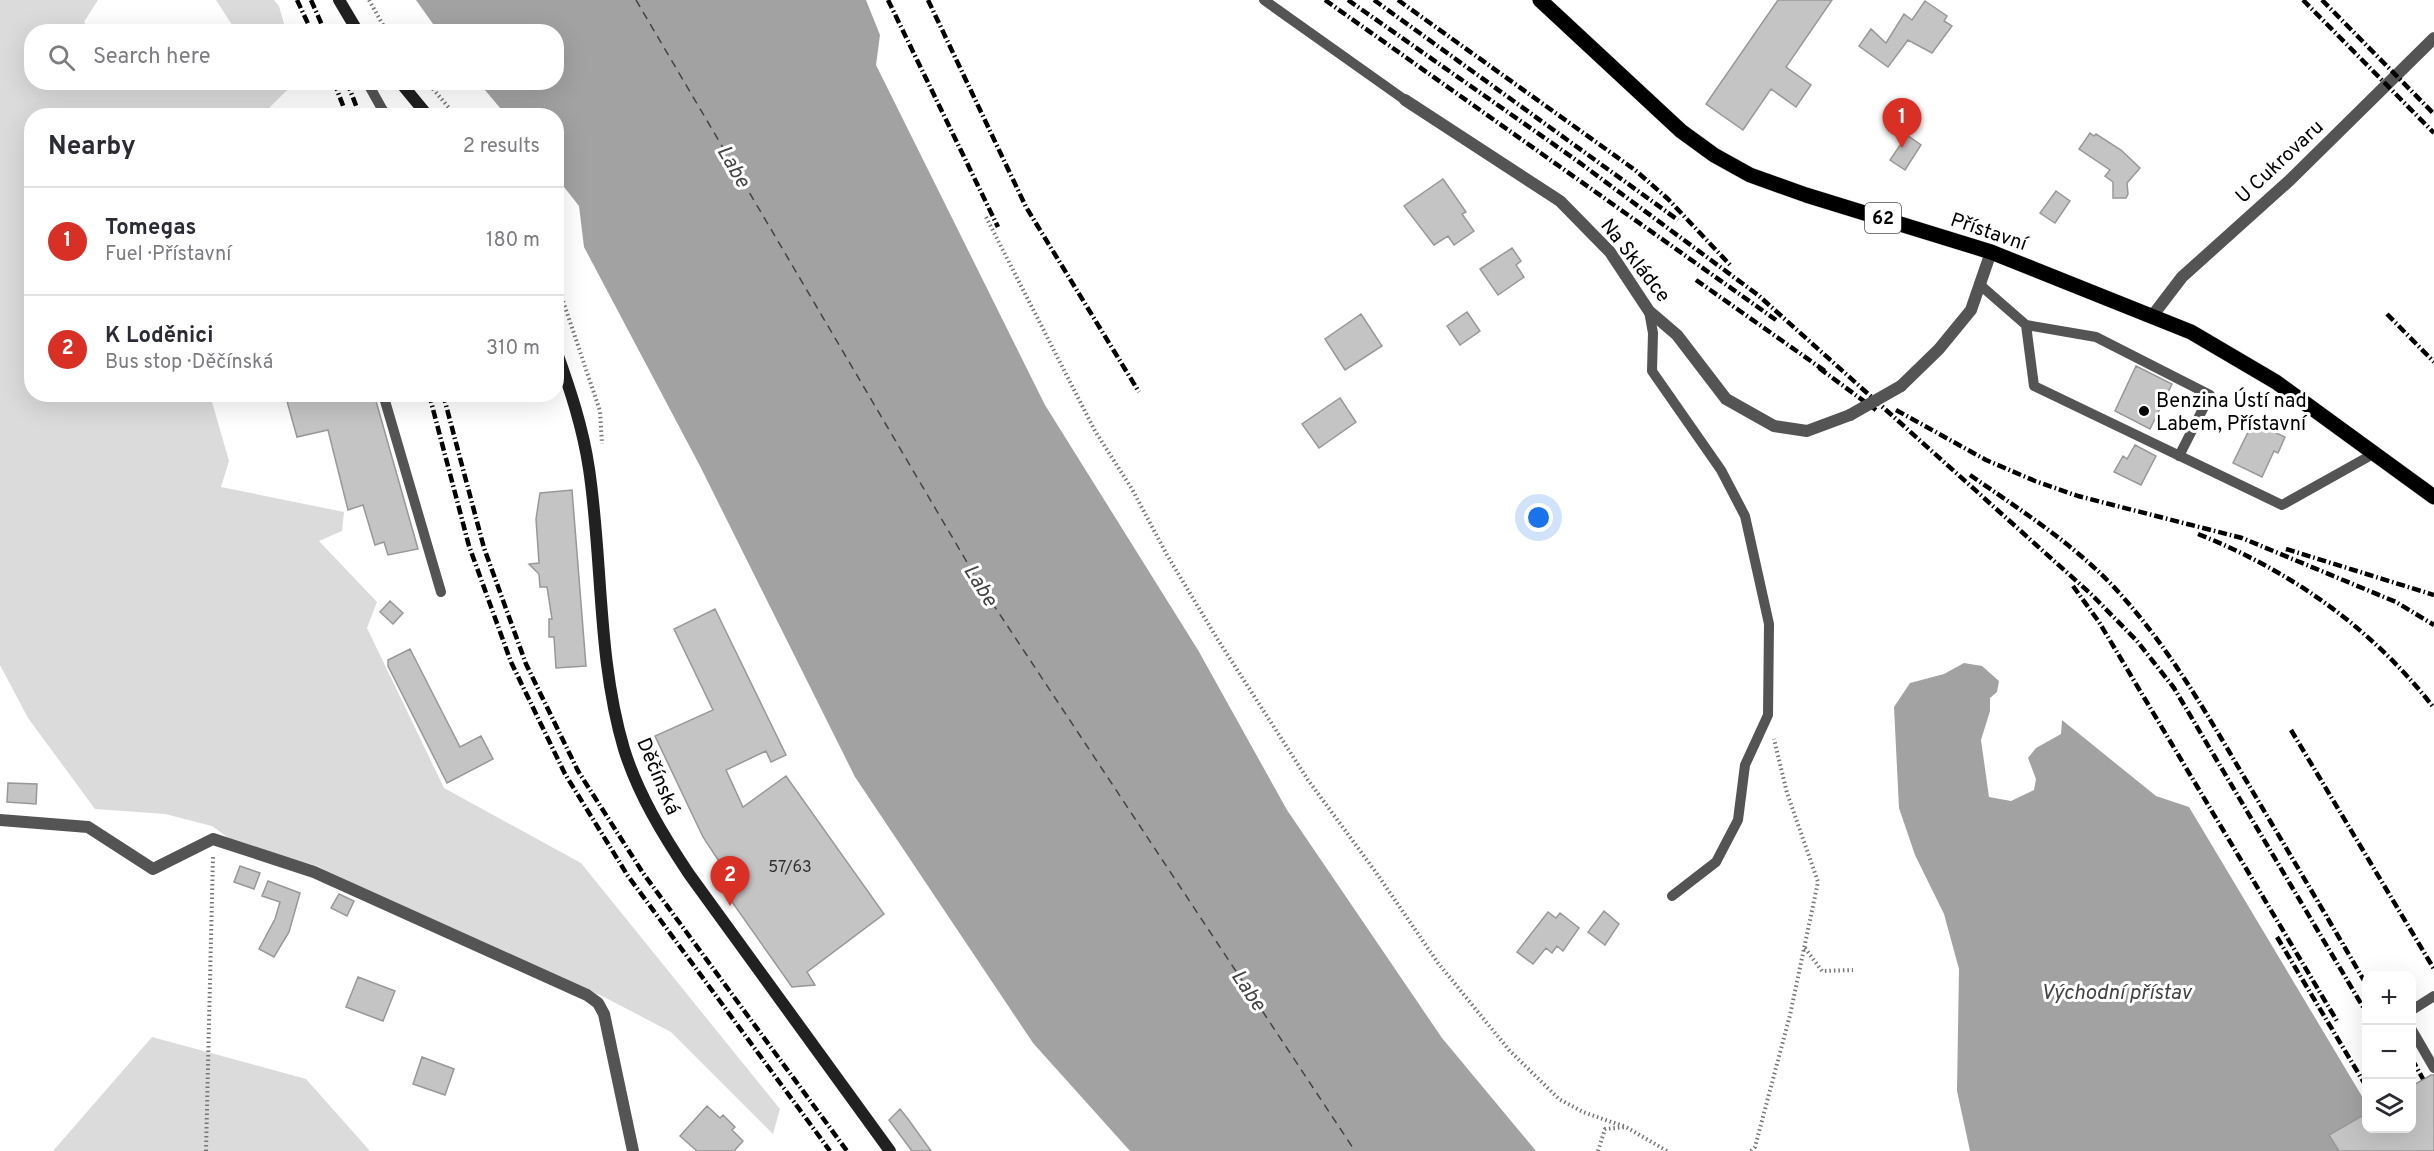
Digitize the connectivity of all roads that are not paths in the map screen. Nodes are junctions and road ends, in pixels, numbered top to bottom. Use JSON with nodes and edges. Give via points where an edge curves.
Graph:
{"nodes":[{"id":1,"x":339,"y":0,"type":"edge"},
{"id":2,"x":1264,"y":0,"type":"edge"},
{"id":3,"x":1540,"y":0,"type":"edge"},
{"id":4,"x":353,"y":24,"type":"edge"},
{"id":5,"x":2434,"y":38,"type":"edge"},
{"id":6,"x":371,"y":90,"type":"edge"},
{"id":7,"x":406,"y":90,"type":"edge"},
{"id":8,"x":1405,"y":100,"type":"joint"},
{"id":9,"x":382,"y":108,"type":"edge"},
{"id":10,"x":421,"y":108,"type":"edge"},
{"id":11,"x":1991,"y":252,"type":"junction"},
{"id":12,"x":1979,"y":284,"type":"junction"},
{"id":13,"x":1649,"y":311,"type":"junction"},
{"id":14,"x":2153,"y":315,"type":"junction"},
{"id":15,"x":2026,"y":325,"type":"junction"},
{"id":16,"x":564,"y":372,"type":"edge"},
{"id":17,"x":385,"y":402,"type":"edge"},
{"id":18,"x":2375,"y":453,"type":"junction"},
{"id":19,"x":2179,"y":456,"type":"junction"},
{"id":20,"x":2434,"y":497,"type":"edge"},
{"id":21,"x":441,"y":592,"type":"dead end"},
{"id":22,"x":0,"y":820,"type":"edge"},
{"id":23,"x":1672,"y":896,"type":"dead end"},
{"id":24,"x":2434,"y":996,"type":"edge"},
{"id":25,"x":2416,"y":1007,"type":"edge"},
{"id":26,"x":2416,"y":1037,"type":"edge"},
{"id":27,"x":2434,"y":1068,"type":"edge"},
{"id":28,"x":633,"y":1151,"type":"edge"},
{"id":29,"x":890,"y":1151,"type":"edge"}],
"edges":[{"from":1,"to":4,"type":"main road"},
{"from":2,"to":8,"type":"lane","name":"Na Skládce"},
{"from":3,"to":11,"type":"main road","name":"Přístavní","number":"62","via":[[1681,131],[1714,155],[1750,175],[1806,195]]},
{"from":5,"to":14,"type":"street","name":"U Cukrovaru","via":[[2290,180],[2182,277]]},
{"from":6,"to":9,"type":"lane"},
{"from":7,"to":10,"type":"main road"},
{"from":8,"to":13,"type":"street","name":"Na Skládce","via":[[1560,201],[1610,252]]},
{"from":11,"to":12,"type":"street","name":"Na Skládce"},
{"from":11,"to":14,"type":"main road","name":"Přístavní","number":"62"},
{"from":12,"to":13,"type":"street","name":"Na Skládce","bridge":true,"via":[[1971,310],[1901,386],[1850,415],[1807,431],[1774,426],[1726,399],[1677,335]]},
{"from":12,"to":15,"type":"lane"},
{"from":13,"to":23,"type":"lane","via":[[1652,370],[1721,470],[1745,516],[1769,624],[1768,715],[1745,765],[1738,820],[1716,862]]},
{"from":14,"to":18,"type":"main road","name":"Přístavní","number":"62","via":[[2191,332],[2276,382]]},
{"from":15,"to":19,"type":"lane","via":[[2034,386]]},
{"from":15,"to":19,"type":"lane","via":[[2096,337],[2210,394]]},
{"from":16,"to":29,"type":"main road","name":"Děčínská","via":[[590,469],[610,691],[636,780],[689,874]]},
{"from":17,"to":21,"type":"lane"},
{"from":18,"to":19,"type":"lane","via":[[2282,505]]},
{"from":18,"to":20,"type":"main road","name":"Přístavní","number":"62"},
{"from":22,"to":28,"type":"street","via":[[88,827],[153,869],[213,839],[314,872],[592,999],[604,1014]]},
{"from":24,"to":25,"type":"lane"},
{"from":26,"to":27,"type":"lane"}]}
